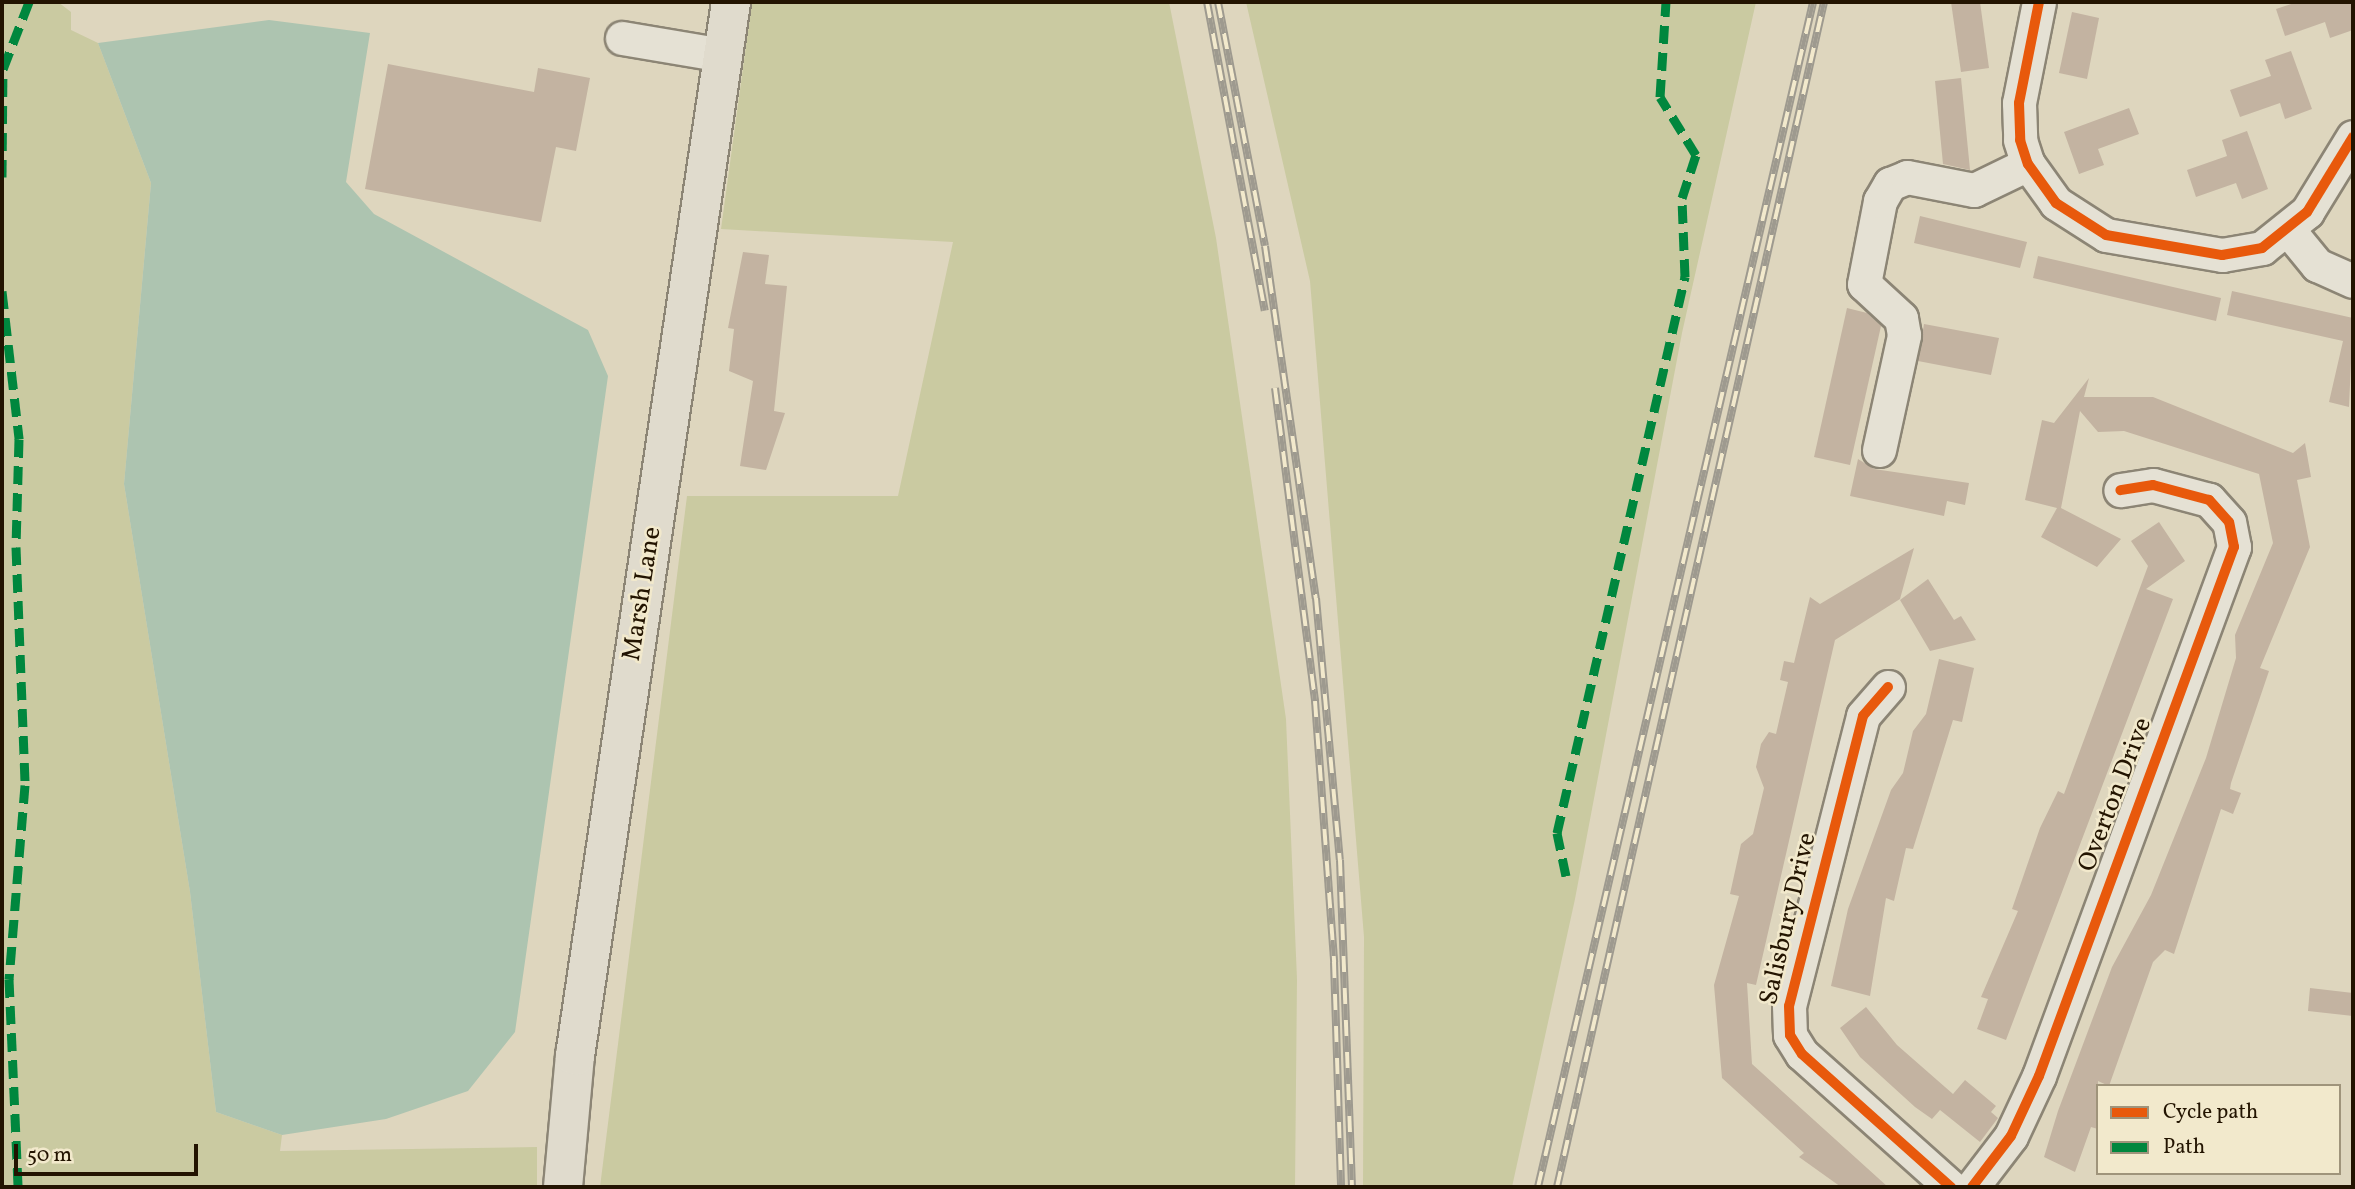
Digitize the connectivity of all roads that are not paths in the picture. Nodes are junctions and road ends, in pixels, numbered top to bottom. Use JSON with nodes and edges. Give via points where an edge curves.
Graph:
{"nodes":[{"id":1,"x":731,"y":2,"type":"edge"},
{"id":2,"x":2039,"y":2,"type":"edge"},
{"id":3,"x":622,"y":38,"type":"dead end"},
{"id":4,"x":722,"y":55,"type":"junction"},
{"id":5,"x":2353,"y":137,"type":"edge"},
{"id":6,"x":2028,"y":164,"type":"junction"},
{"id":7,"x":2290,"y":232,"type":"junction"},
{"id":8,"x":2353,"y":281,"type":"edge"},
{"id":9,"x":1879,"y":450,"type":"dead end"},
{"id":10,"x":2120,"y":490,"type":"dead end"},
{"id":11,"x":1888,"y":687,"type":"dead end"},
{"id":12,"x":564,"y":1187,"type":"edge"},
{"id":13,"x":1951,"y":1187,"type":"edge"},
{"id":14,"x":1972,"y":1187,"type":"edge"}],
"edges":[{"from":1,"to":4,"type":"main road","name":"Marsh Lane"},
{"from":2,"to":6,"type":"street","via":[[2019,103]]},
{"from":3,"to":4,"type":"street"},
{"from":4,"to":12,"type":"main road","name":"Marsh Lane","via":[[575,1056]]},
{"from":5,"to":7,"type":"street"},
{"from":6,"to":7,"type":"street","via":[[2068,215],[2106,234],[2222,255],[2262,248]]},
{"from":6,"to":9,"type":"street","via":[[1974,190],[1907,177],[1890,184],[1880,201],[1864,284],[1901,318],[1904,335]]},
{"from":7,"to":8,"type":"street","via":[[2317,265]]},
{"from":10,"to":14,"type":"street","name":"Overton Drive","via":[[2153,485],[2209,500],[2229,522],[2234,547],[2039,1076],[2011,1136]]},
{"from":11,"to":13,"type":"street","name":"Salisbury Drive","via":[[1863,716],[1789,1006],[1790,1035],[1802,1054]]}]}
